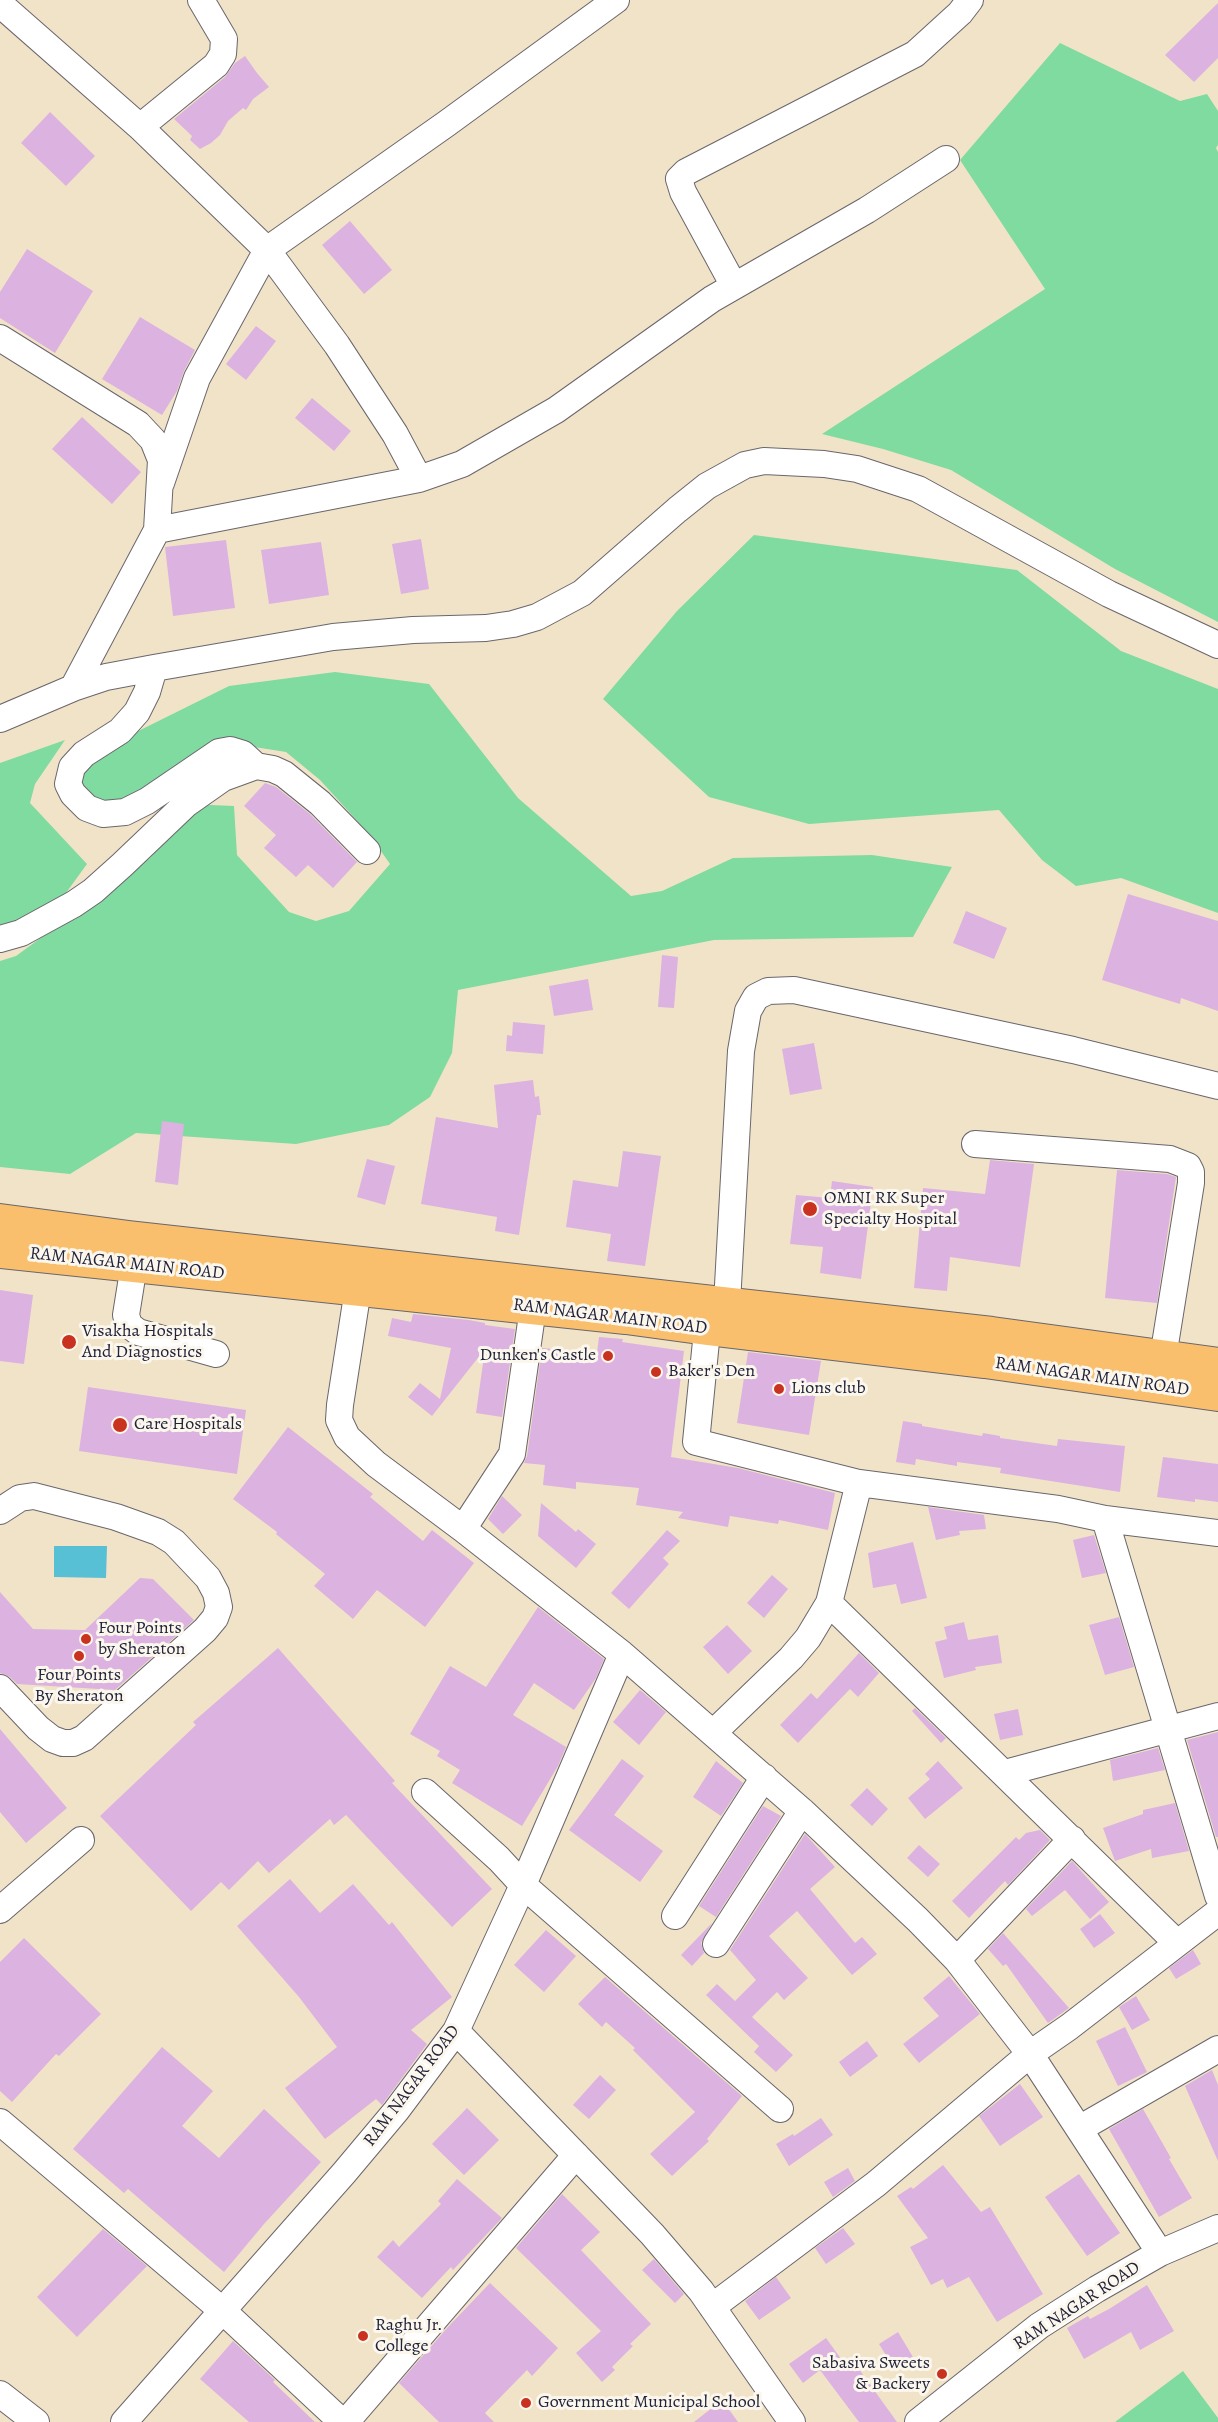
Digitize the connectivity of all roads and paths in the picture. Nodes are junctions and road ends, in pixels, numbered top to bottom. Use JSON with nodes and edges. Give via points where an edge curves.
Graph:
{"nodes":[{"id":1,"x":201,"y":0,"type":"edge"},
{"id":2,"x":616,"y":0,"type":"edge"},
{"id":3,"x":970,"y":0,"type":"edge"},
{"id":4,"x":0,"y":4,"type":"edge"},
{"id":5,"x":140,"y":127,"type":"junction"},
{"id":6,"x":946,"y":159,"type":"dead end"},
{"id":7,"x":267,"y":250,"type":"junction"},
{"id":8,"x":734,"y":286,"type":"junction"},
{"id":9,"x":0,"y":338,"type":"edge"},
{"id":10,"x":419,"y":479,"type":"junction"},
{"id":11,"x":161,"y":483,"type":"junction"},
{"id":12,"x":157,"y":530,"type":"junction"},
{"id":13,"x":1218,"y":645,"type":"edge"},
{"id":14,"x":154,"y":668,"type":"junction"},
{"id":15,"x":73,"y":688,"type":"junction"},
{"id":16,"x":0,"y":718,"type":"edge"},
{"id":17,"x":256,"y":766,"type":"junction"},
{"id":18,"x":367,"y":850,"type":"dead end"},
{"id":19,"x":0,"y":939,"type":"edge"},
{"id":20,"x":1218,"y":1086,"type":"edge"},
{"id":21,"x":975,"y":1144,"type":"dead end"},
{"id":22,"x":0,"y":1220,"type":"edge"},
{"id":23,"x":0,"y":1252,"type":"edge"},
{"id":24,"x":134,"y":1265,"type":"junction"},
{"id":25,"x":360,"y":1275,"type":"junction"},
{"id":26,"x":533,"y":1308,"type":"junction"},
{"id":27,"x":717,"y":1316,"type":"junction"},
{"id":28,"x":216,"y":1354,"type":"dead end"},
{"id":29,"x":1163,"y":1357,"type":"junction"},
{"id":30,"x":1218,"y":1364,"type":"edge"},
{"id":31,"x":1218,"y":1395,"type":"edge"},
{"id":32,"x":859,"y":1483,"type":"junction"},
{"id":33,"x":0,"y":1511,"type":"edge"},
{"id":34,"x":1105,"y":1519,"type":"junction"},
{"id":35,"x":463,"y":1529,"type":"junction"},
{"id":36,"x":1218,"y":1533,"type":"edge"},
{"id":37,"x":829,"y":1603,"type":"junction"},
{"id":38,"x":622,"y":1654,"type":"junction"},
{"id":39,"x":0,"y":1688,"type":"edge"},
{"id":40,"x":1218,"y":1716,"type":"edge"},
{"id":41,"x":1168,"y":1728,"type":"junction"},
{"id":42,"x":713,"y":1733,"type":"junction"},
{"id":43,"x":1005,"y":1773,"type":"junction"},
{"id":44,"x":764,"y":1777,"type":"junction"},
{"id":45,"x":425,"y":1792,"type":"dead end"},
{"id":46,"x":802,"y":1811,"type":"junction"},
{"id":47,"x":1072,"y":1839,"type":"junction"},
{"id":48,"x":81,"y":1840,"type":"dead end"},
{"id":49,"x":523,"y":1885,"type":"junction"},
{"id":50,"x":1218,"y":1896,"type":"edge"},
{"id":51,"x":0,"y":1910,"type":"edge"},
{"id":52,"x":1218,"y":1912,"type":"edge"},
{"id":53,"x":675,"y":1916,"type":"dead end"},
{"id":54,"x":1177,"y":1943,"type":"junction"},
{"id":55,"x":716,"y":1944,"type":"dead end"},
{"id":56,"x":957,"y":1960,"type":"junction"},
{"id":57,"x":456,"y":2031,"type":"junction"},
{"id":58,"x":1218,"y":2049,"type":"edge"},
{"id":59,"x":1030,"y":2054,"type":"junction"},
{"id":60,"x":780,"y":2109,"type":"dead end"},
{"id":61,"x":0,"y":2122,"type":"edge"},
{"id":62,"x":1079,"y":2129,"type":"junction"},
{"id":63,"x":576,"y":2155,"type":"junction"},
{"id":64,"x":1218,"y":2228,"type":"edge"},
{"id":65,"x":1160,"y":2253,"type":"junction"},
{"id":66,"x":712,"y":2307,"type":"junction"},
{"id":67,"x":224,"y":2312,"type":"junction"},
{"id":68,"x":0,"y":2394,"type":"edge"},
{"id":69,"x":36,"y":2422,"type":"edge"},
{"id":70,"x":124,"y":2422,"type":"edge"},
{"id":71,"x":344,"y":2422,"type":"edge"},
{"id":72,"x":792,"y":2422,"type":"edge"},
{"id":73,"x":918,"y":2422,"type":"edge"}],
"edges":[{"from":1,"to":5,"type":"street","via":[[224,39],[223,54]]},
{"from":2,"to":7,"type":"street"},
{"from":3,"to":8,"type":"street","via":[[915,54],[679,179]]},
{"from":4,"to":5,"type":"street"},
{"from":5,"to":7,"type":"street"},
{"from":6,"to":8,"type":"street","via":[[867,210]]},
{"from":7,"to":10,"type":"street","via":[[338,345]]},
{"from":7,"to":11,"type":"street","via":[[197,378]]},
{"from":8,"to":10,"type":"street","via":[[556,410],[462,464]]},
{"from":9,"to":11,"type":"street","via":[[138,424],[153,440],[161,460]]},
{"from":10,"to":12,"type":"street"},
{"from":11,"to":12,"type":"street"},
{"from":12,"to":15,"type":"street"},
{"from":13,"to":14,"type":"street","via":[[1109,594],[918,489],[857,469],[764,461],[745,465],[707,486],[582,593],[537,617],[486,628],[321,639]]},
{"from":14,"to":15,"type":"street"},
{"from":14,"to":17,"type":"street","via":[[137,712],[120,731],[84,754],[72,767],[68,784],[73,794],[87,807],[103,814],[125,812],[219,752],[243,754]]},
{"from":15,"to":16,"type":"street"},
{"from":17,"to":18,"type":"street","via":[[273,769],[303,789]]},
{"from":17,"to":19,"type":"street","via":[[223,778],[186,804],[84,897],[48,920]]},
{"from":20,"to":27,"type":"street","via":[[806,992],[768,991],[756,997],[748,1011],[741,1051]]},
{"from":21,"to":29,"type":"street","via":[[1170,1159],[1188,1166],[1191,1183]]},
{"from":22,"to":25,"type":"main road"},
{"from":23,"to":24,"type":"main road","name":"RAM NAGAR MAIN ROAD"},
{"from":24,"to":25,"type":"main road","name":"RAM NAGAR MAIN ROAD"},
{"from":24,"to":28,"type":"street","via":[[126,1316],[129,1324],[138,1332]]},
{"from":25,"to":26,"type":"main road","name":"RAM NAGAR MAIN ROAD"},
{"from":25,"to":27,"type":"main road"},
{"from":25,"to":35,"type":"street","via":[[339,1420],[347,1437],[376,1464]]},
{"from":26,"to":27,"type":"main road","name":"RAM NAGAR MAIN ROAD","via":[[626,1317]]},
{"from":26,"to":35,"type":"street","via":[[512,1454]]},
{"from":27,"to":29,"type":"main road","via":[[992,1333]]},
{"from":27,"to":31,"type":"main road","name":"RAM NAGAR MAIN ROAD","via":[[986,1362]]},
{"from":27,"to":32,"type":"street","via":[[696,1442]]},
{"from":29,"to":30,"type":"main road"},
{"from":32,"to":34,"type":"street","via":[[1058,1509]]},
{"from":32,"to":37,"type":"street"},
{"from":33,"to":39,"type":"street","via":[[20,1498],[34,1496],[116,1516],[158,1532],[174,1542],[208,1578],[219,1607],[205,1630],[84,1738],[73,1743],[52,1739]]},
{"from":34,"to":36,"type":"street"},
{"from":34,"to":41,"type":"street"},
{"from":35,"to":38,"type":"street"},
{"from":37,"to":42,"type":"street","via":[[790,1659]]},
{"from":37,"to":43,"type":"street"},
{"from":38,"to":42,"type":"street"},
{"from":38,"to":49,"type":"street","name":"RAM NAGAR ROAD"},
{"from":40,"to":41,"type":"street"},
{"from":41,"to":43,"type":"street"},
{"from":41,"to":50,"type":"street"},
{"from":42,"to":44,"type":"street"},
{"from":43,"to":47,"type":"street"},
{"from":44,"to":46,"type":"street"},
{"from":44,"to":53,"type":"street"},
{"from":45,"to":49,"type":"street"},
{"from":46,"to":55,"type":"street"},
{"from":46,"to":56,"type":"street"},
{"from":47,"to":54,"type":"street"},
{"from":47,"to":56,"type":"street"},
{"from":48,"to":51,"type":"street"},
{"from":49,"to":57,"type":"street","name":"RAM NAGAR ROAD"},
{"from":49,"to":60,"type":"street"},
{"from":52,"to":54,"type":"street"},
{"from":54,"to":59,"type":"street"},
{"from":56,"to":59,"type":"street"},
{"from":57,"to":63,"type":"street"},
{"from":57,"to":67,"type":"street","name":"RAM NAGAR ROAD","via":[[396,2111]]},
{"from":58,"to":62,"type":"street"},
{"from":59,"to":62,"type":"street"},
{"from":59,"to":66,"type":"street","via":[[876,2184]]},
{"from":61,"to":67,"type":"street"},
{"from":62,"to":65,"type":"street"},
{"from":63,"to":66,"type":"street","via":[[652,2234]]},
{"from":63,"to":71,"type":"street"},
{"from":64,"to":65,"type":"street","name":"RAM NAGAR ROAD"},
{"from":65,"to":73,"type":"street","name":"RAM NAGAR ROAD","via":[[1040,2326]]},
{"from":66,"to":72,"type":"street"},
{"from":67,"to":70,"type":"street","name":"RAM NAGAR ROAD"},
{"from":67,"to":71,"type":"street"},
{"from":68,"to":69,"type":"street"}]}
